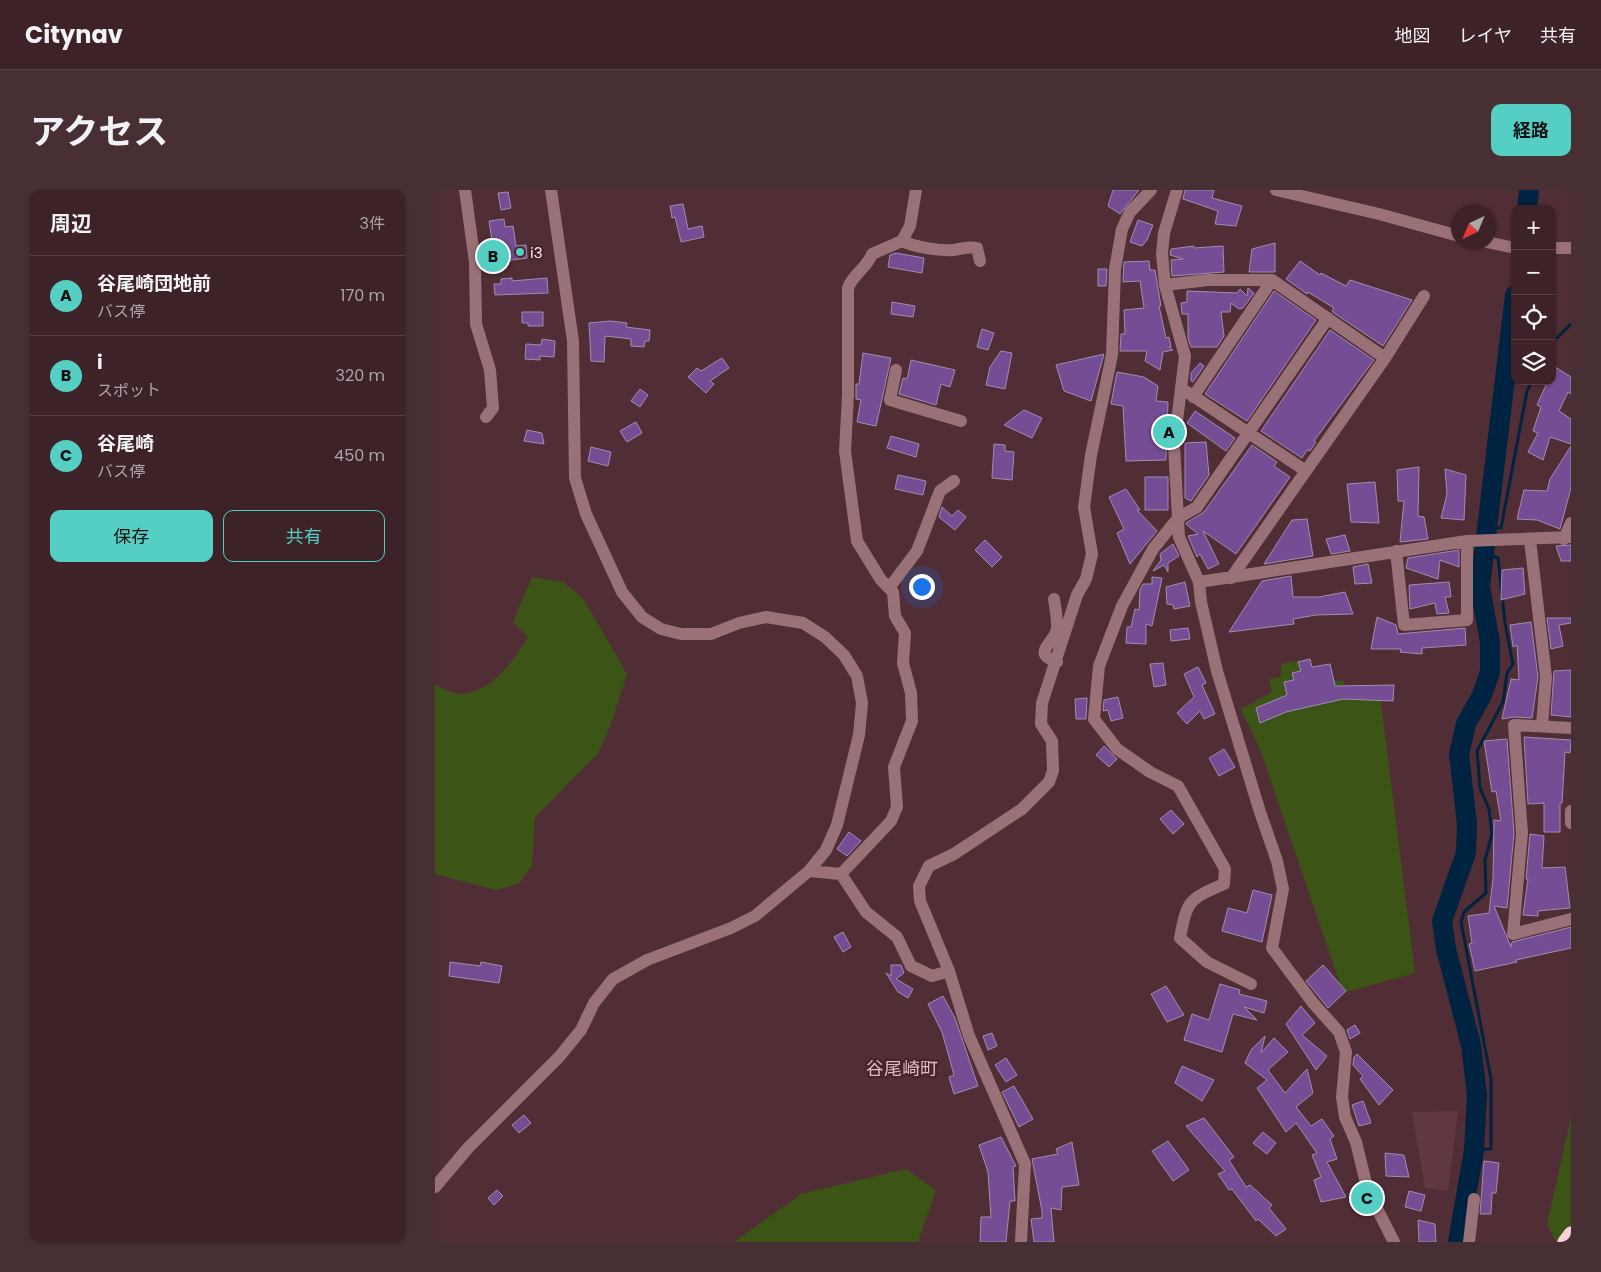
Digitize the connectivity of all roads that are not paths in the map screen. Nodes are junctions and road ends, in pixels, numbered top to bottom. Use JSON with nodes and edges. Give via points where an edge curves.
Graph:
{"nodes":[{"id":1,"x":465,"y":190,"type":"edge"},
{"id":2,"x":551,"y":190,"type":"edge"},
{"id":3,"x":916,"y":190,"type":"edge"},
{"id":4,"x":1151,"y":190,"type":"edge"},
{"id":5,"x":1177,"y":190,"type":"edge"},
{"id":6,"x":1276,"y":190,"type":"edge"},
{"id":7,"x":1451,"y":234,"type":"edge"},
{"id":8,"x":902,"y":241,"type":"junction"},
{"id":9,"x":1496,"y":244,"type":"edge"},
{"id":10,"x":1511,"y":247,"type":"edge"},
{"id":11,"x":1556,"y":248,"type":"edge"},
{"id":12,"x":1571,"y":248,"type":"edge"},
{"id":13,"x":980,"y":261,"type":"dead end"},
{"id":14,"x":1272,"y":280,"type":"junction"},
{"id":15,"x":1165,"y":284,"type":"junction"},
{"id":16,"x":1424,"y":296,"type":"dead end"},
{"id":17,"x":1329,"y":318,"type":"junction"},
{"id":18,"x":1385,"y":358,"type":"junction"},
{"id":19,"x":896,"y":370,"type":"dead end"},
{"id":20,"x":1181,"y":388,"type":"junction"},
{"id":21,"x":1193,"y":397,"type":"junction"},
{"id":22,"x":486,"y":418,"type":"dead end"},
{"id":23,"x":961,"y":422,"type":"dead end"},
{"id":24,"x":1247,"y":432,"type":"junction"},
{"id":25,"x":1306,"y":471,"type":"junction"},
{"id":26,"x":954,"y":481,"type":"dead end"},
{"id":27,"x":1178,"y":518,"type":"junction"},
{"id":28,"x":1571,"y":523,"type":"edge"},
{"id":29,"x":1568,"y":538,"type":"edge"},
{"id":30,"x":1530,"y":540,"type":"junction"},
{"id":31,"x":1469,"y":541,"type":"junction"},
{"id":32,"x":1396,"y":552,"type":"junction"},
{"id":33,"x":1231,"y":578,"type":"junction"},
{"id":34,"x":1199,"y":582,"type":"junction"},
{"id":35,"x":889,"y":588,"type":"junction"},
{"id":36,"x":1054,"y":599,"type":"dead end"},
{"id":37,"x":1057,"y":662,"type":"junction"},
{"id":38,"x":1542,"y":725,"type":"junction"},
{"id":39,"x":1571,"y":728,"type":"edge"},
{"id":40,"x":1571,"y":811,"type":"edge"},
{"id":41,"x":1571,"y":823,"type":"edge"},
{"id":42,"x":809,"y":871,"type":"junction"},
{"id":43,"x":841,"y":874,"type":"junction"},
{"id":44,"x":1571,"y":919,"type":"edge"},
{"id":45,"x":949,"y":971,"type":"junction"},
{"id":46,"x":1251,"y":984,"type":"dead end"},
{"id":47,"x":435,"y":1187,"type":"edge"},
{"id":48,"x":1474,"y":1199,"type":"dead end"},
{"id":49,"x":1571,"y":1234,"type":"edge"},
{"id":50,"x":1021,"y":1242,"type":"edge"},
{"id":51,"x":1394,"y":1242,"type":"edge"},
{"id":52,"x":1469,"y":1242,"type":"edge"},
{"id":53,"x":1565,"y":1242,"type":"edge"}],
"edges":[{"from":1,"to":22,"type":"street","via":[[475,262],[476,324],[490,370],[493,408]]},
{"from":2,"to":42,"type":"street","via":[[573,341],[575,478],[587,514],[622,592],[642,617],[661,629],[681,634],[711,634],[766,617],[803,623],[837,648],[857,676],[862,703],[847,792],[826,850]]},
{"from":3,"to":8,"type":"street","via":[[910,226]]},
{"from":4,"to":37,"type":"street","via":[[1131,212],[1123,229],[1115,269],[1112,355],[1091,455],[1085,507],[1092,554]]},
{"from":5,"to":15,"type":"street","via":[[1164,233]]},
{"from":6,"to":7,"type":"street"},
{"from":8,"to":13,"type":"street","via":[[910,245],[953,250],[966,246],[977,248]]},
{"from":8,"to":35,"type":"street","via":[[872,254],[869,263],[856,274],[848,288],[845,451],[857,541]]},
{"from":9,"to":10,"type":"street"},
{"from":11,"to":12,"type":"street"},
{"from":14,"to":15,"type":"street"},
{"from":14,"to":17,"type":"street"},
{"from":14,"to":21,"type":"street"},
{"from":15,"to":20,"type":"street","via":[[1185,356]]},
{"from":16,"to":18,"type":"street"},
{"from":17,"to":18,"type":"street"},
{"from":17,"to":24,"type":"street"},
{"from":18,"to":25,"type":"street"},
{"from":19,"to":23,"type":"street","via":[[890,400]]},
{"from":20,"to":21,"type":"street"},
{"from":20,"to":27,"type":"street","via":[[1174,446]]},
{"from":21,"to":24,"type":"street"},
{"from":24,"to":25,"type":"street"},
{"from":24,"to":27,"type":"street","via":[[1197,506]]},
{"from":25,"to":33,"type":"street"},
{"from":26,"to":35,"type":"street","via":[[940,491],[917,551]]},
{"from":27,"to":34,"type":"street","via":[[1179,537]]},
{"from":27,"to":46,"type":"street","via":[[1153,549],[1122,606],[1099,666],[1094,719],[1117,749],[1150,772],[1178,786],[1225,869],[1224,884],[1197,895],[1186,908],[1179,938],[1207,962]]},
{"from":28,"to":29,"type":"street"},
{"from":29,"to":30,"type":"street"},
{"from":30,"to":31,"type":"street"},
{"from":30,"to":38,"type":"street","via":[[1546,677]]},
{"from":31,"to":32,"type":"street"},
{"from":31,"to":32,"type":"street","via":[[1467,620],[1404,625]]},
{"from":32,"to":33,"type":"street"},
{"from":33,"to":34,"type":"street"},
{"from":34,"to":51,"type":"street","via":[[1217,671],[1283,889],[1272,948],[1339,1032],[1346,1052],[1342,1097],[1345,1117],[1356,1142],[1368,1191]]},
{"from":35,"to":43,"type":"street","via":[[893,592],[895,616],[905,633],[903,663],[911,693],[912,721],[894,767],[897,807],[891,821]]},
{"from":36,"to":37,"type":"street","via":[[1057,631],[1044,648],[1049,659]]},
{"from":37,"to":45,"type":"street","via":[[1042,703],[1041,724],[1052,742],[1053,771],[1049,782],[1022,809],[954,854],[929,866],[919,886],[920,901]]},
{"from":38,"to":39,"type":"street"},
{"from":38,"to":44,"type":"street","via":[[1514,725],[1522,832],[1513,934]]},
{"from":40,"to":41,"type":"street"},
{"from":42,"to":43,"type":"street"},
{"from":42,"to":47,"type":"street","via":[[755,916],[647,960],[613,979],[594,1003],[581,1030],[559,1057],[468,1148]]},
{"from":43,"to":45,"type":"street","via":[[866,912],[897,937],[911,966],[932,976]]},
{"from":45,"to":50,"type":"street","via":[[969,1036],[1025,1164]]},
{"from":48,"to":52,"type":"street"},
{"from":49,"to":53,"type":"highway"}]}
